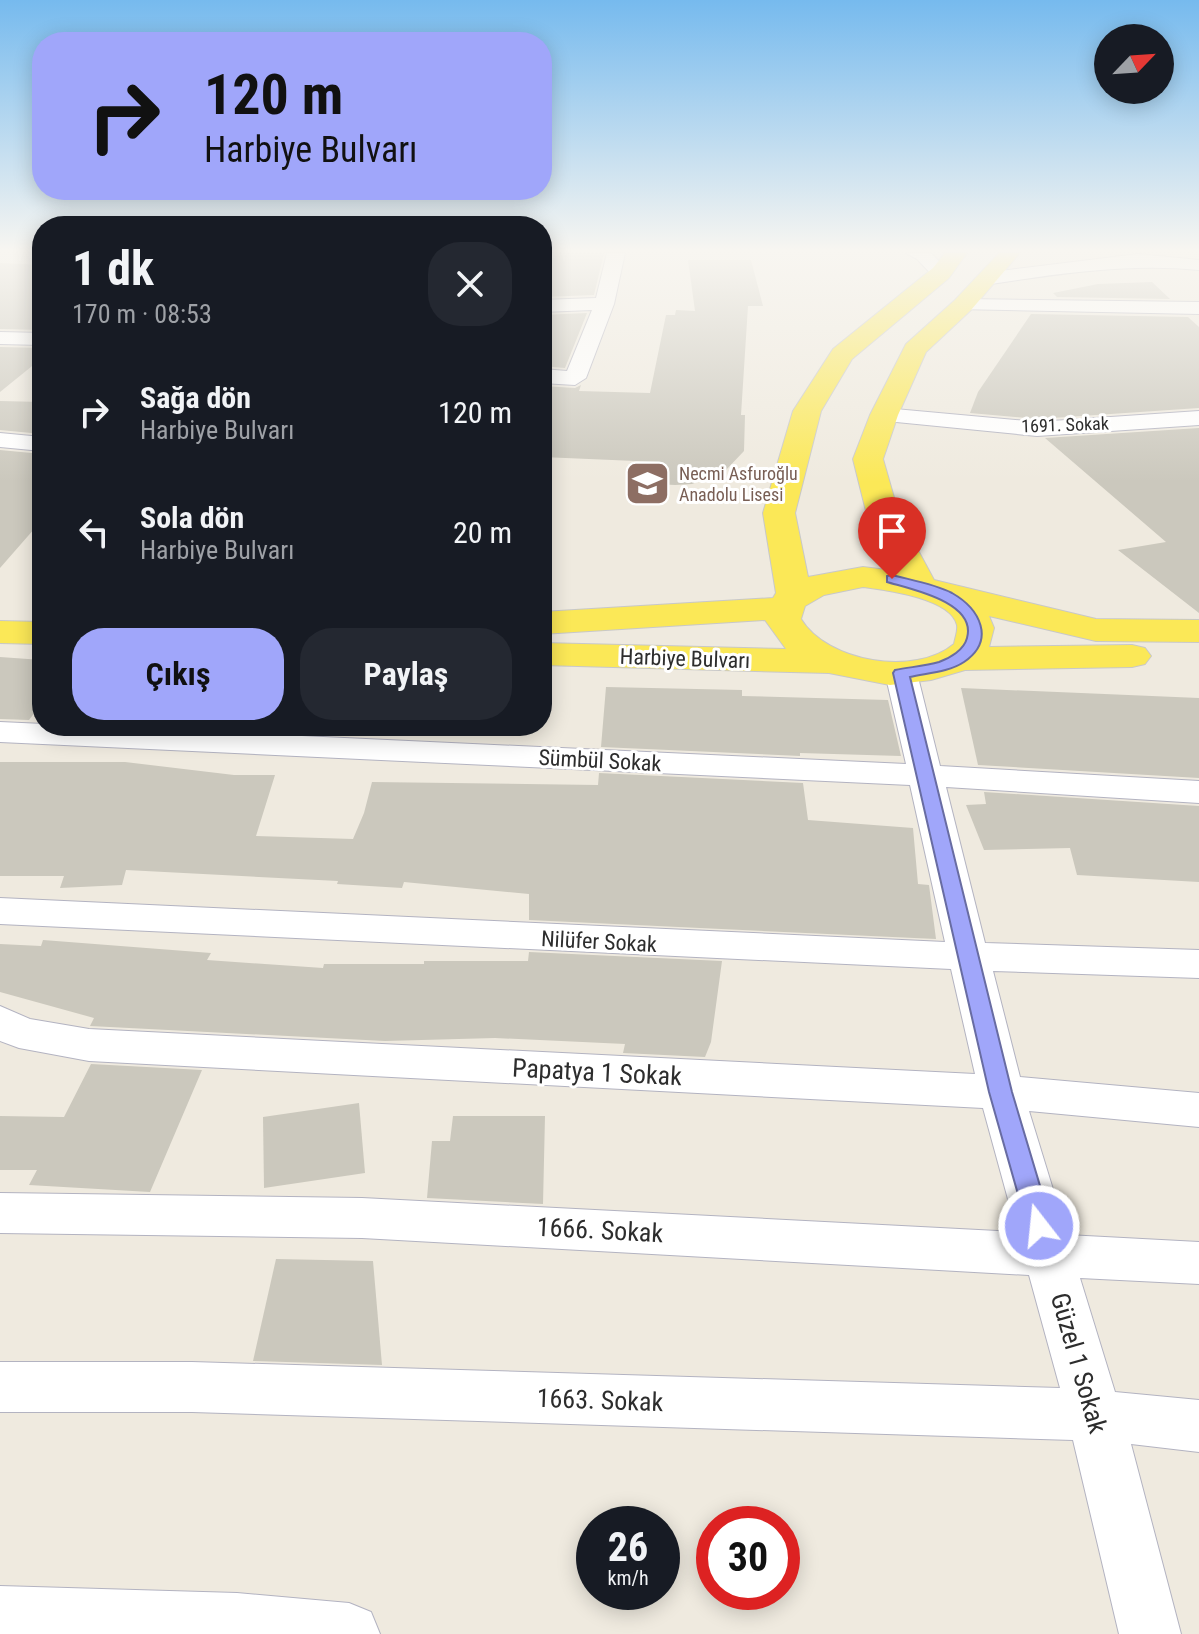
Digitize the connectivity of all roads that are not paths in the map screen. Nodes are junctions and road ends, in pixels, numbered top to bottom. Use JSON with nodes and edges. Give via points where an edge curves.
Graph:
{"nodes":[{"id":1,"x":594,"y":329,"type":"edge"},
{"id":2,"x":871,"y":329,"type":"edge"},
{"id":3,"x":937,"y":329,"type":"edge"},
{"id":4,"x":0,"y":338,"type":"edge"},
{"id":5,"x":32,"y":339,"type":"edge"},
{"id":6,"x":552,"y":377,"type":"edge"},
{"id":7,"x":884,"y":415,"type":"junction"},
{"id":8,"x":1199,"y":418,"type":"edge"},
{"id":9,"x":0,"y":440,"type":"edge"},
{"id":10,"x":32,"y":443,"type":"edge"},
{"id":11,"x":932,"y":590,"type":"junction"},
{"id":12,"x":789,"y":602,"type":"junction"},
{"id":13,"x":0,"y":609,"type":"edge"},
{"id":14,"x":32,"y":609,"type":"edge"},
{"id":15,"x":552,"y":622,"type":"edge"},
{"id":16,"x":1199,"y":631,"type":"edge"},
{"id":17,"x":0,"y":632,"type":"edge"},
{"id":18,"x":32,"y":633,"type":"edge"},
{"id":19,"x":552,"y":654,"type":"edge"},
{"id":20,"x":1199,"y":655,"type":"edge"},
{"id":21,"x":959,"y":659,"type":"junction"},
{"id":22,"x":827,"y":662,"type":"junction"},
{"id":23,"x":901,"y":673,"type":"junction"},
{"id":24,"x":0,"y":732,"type":"edge"},
{"id":25,"x":32,"y":733,"type":"edge"},
{"id":26,"x":86,"y":736,"type":"edge"},
{"id":27,"x":924,"y":775,"type":"junction"},
{"id":28,"x":1199,"y":792,"type":"edge"},
{"id":29,"x":0,"y":911,"type":"edge"},
{"id":30,"x":968,"y":957,"type":"junction"},
{"id":31,"x":1199,"y":964,"type":"edge"},
{"id":32,"x":0,"y":1021,"type":"edge"},
{"id":33,"x":1001,"y":1092,"type":"junction"},
{"id":34,"x":1199,"y":1110,"type":"edge"},
{"id":35,"x":0,"y":1213,"type":"edge"},
{"id":36,"x":1047,"y":1253,"type":"junction"},
{"id":37,"x":1199,"y":1263,"type":"edge"},
{"id":38,"x":0,"y":1387,"type":"edge"},
{"id":39,"x":1095,"y":1415,"type":"junction"},
{"id":40,"x":1199,"y":1426,"type":"edge"},
{"id":41,"x":0,"y":1617,"type":"edge"},
{"id":42,"x":349,"y":1634,"type":"edge"},
{"id":43,"x":1150,"y":1634,"type":"edge"}],
"edges":[{"from":1,"to":6,"type":"street","via":[[575,378]]},
{"from":2,"to":12,"type":"main road","via":[[842,354],[807,411],[779,513]]},
{"from":3,"to":7,"type":"main road","via":[[915,349]]},
{"from":4,"to":5,"type":"street"},
{"from":7,"to":8,"type":"street","name":"1691. Sokak","via":[[1037,429]]},
{"from":7,"to":11,"type":"main road","via":[[868,459],[883,515]]},
{"from":9,"to":10,"type":"street"},
{"from":11,"to":12,"type":"main road","name":"Harbiye Bulvarı","via":[[892,579],[850,578],[812,586]]},
{"from":11,"to":16,"type":"main road","name":"Harbiye Bulvarı","via":[[1096,630]]},
{"from":11,"to":21,"type":"main road","via":[[962,606],[973,620],[972,647]]},
{"from":12,"to":15,"type":"main road","name":"Harbiye Bulvarı"},
{"from":12,"to":22,"type":"main road","name":"Harbiye Bulvarı","via":[[782,622],[789,637]]},
{"from":13,"to":14,"type":"main road"},
{"from":17,"to":18,"type":"main road"},
{"from":19,"to":22,"type":"main road","name":"Harbiye Bulvarı"},
{"from":20,"to":21,"type":"main road","name":"Harbiye Bulvarı"},
{"from":21,"to":23,"type":"main road","name":"Harbiye Bulvarı"},
{"from":22,"to":23,"type":"main road","name":"Harbiye Bulvarı"},
{"from":23,"to":27,"type":"street","name":"Güzel 1 Sokak"},
{"from":24,"to":25,"type":"street","name":"Sümbül Sokak"},
{"from":26,"to":27,"type":"street","name":"Sümbül Sokak"},
{"from":27,"to":28,"type":"street","name":"Sümbül Sokak"},
{"from":27,"to":30,"type":"street","name":"Güzel 1 Sokak"},
{"from":29,"to":30,"type":"street","name":"Nilüfer Sokak"},
{"from":30,"to":31,"type":"street","name":"Nilüfer Sokak"},
{"from":30,"to":33,"type":"street","name":"Güzel 1 Sokak"},
{"from":32,"to":33,"type":"street","name":"Papatya 1 Sokak","via":[[19,1033],[89,1045]]},
{"from":33,"to":34,"type":"street","name":"Papatya 1 Sokak"},
{"from":33,"to":36,"type":"street","name":"Güzel 1 Sokak"},
{"from":35,"to":36,"type":"street","name":"1666. Sokak","via":[[362,1218]]},
{"from":36,"to":37,"type":"street","name":"1666. Sokak"},
{"from":36,"to":39,"type":"street","name":"Güzel 1 Sokak"},
{"from":38,"to":39,"type":"street","name":"1663. Sokak","via":[[208,1388]]},
{"from":39,"to":40,"type":"street","name":"1663. Sokak"},
{"from":39,"to":43,"type":"street","name":"Güzel 1 Sokak"},
{"from":41,"to":42,"type":"street","via":[[237,1624]]}]}
